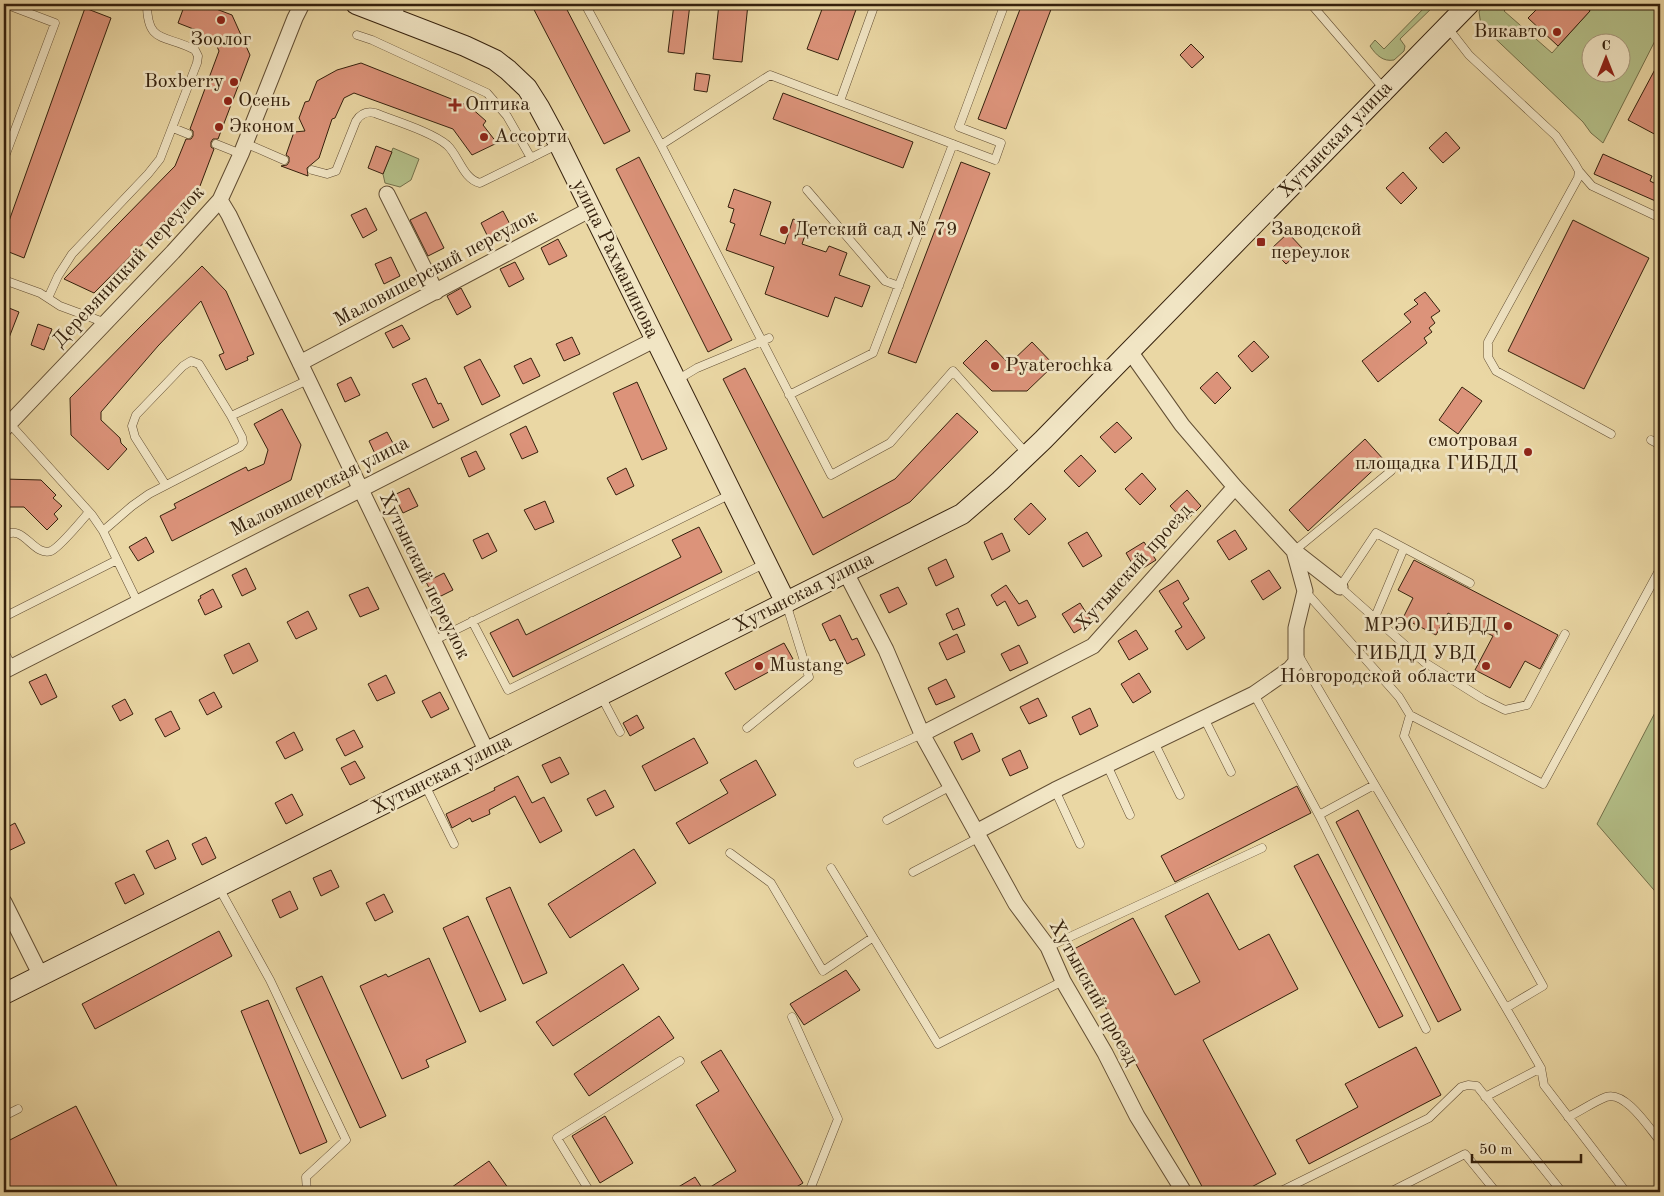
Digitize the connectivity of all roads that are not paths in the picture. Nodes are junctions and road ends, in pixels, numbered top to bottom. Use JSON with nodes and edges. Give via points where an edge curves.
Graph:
{"nodes":[{"id":1,"x":5,"y":4,"type":"edge"},
{"id":2,"x":146,"y":4,"type":"edge"},
{"id":3,"x":302,"y":4,"type":"edge"},
{"id":4,"x":356,"y":4,"type":"edge"},
{"id":5,"x":586,"y":4,"type":"edge"},
{"id":6,"x":875,"y":4,"type":"edge"},
{"id":7,"x":1003,"y":4,"type":"edge"},
{"id":8,"x":1311,"y":4,"type":"edge"},
{"id":9,"x":1469,"y":4,"type":"edge"},
{"id":10,"x":399,"y":12,"type":"edge"},
{"id":11,"x":1447,"y":26,"type":"junction"},
{"id":12,"x":357,"y":35,"type":"dead end"},
{"id":13,"x":1385,"y":90,"type":"junction"},
{"id":14,"x":840,"y":101,"type":"junction"},
{"id":15,"x":173,"y":128,"type":"junction"},
{"id":16,"x":188,"y":134,"type":"dead end"},
{"id":17,"x":216,"y":144,"type":"dead end"},
{"id":18,"x":559,"y":144,"type":"junction"},
{"id":19,"x":953,"y":144,"type":"junction"},
{"id":20,"x":661,"y":145,"type":"junction"},
{"id":21,"x":243,"y":148,"type":"junction"},
{"id":22,"x":531,"y":158,"type":"junction"},
{"id":23,"x":4,"y":159,"type":"edge"},
{"id":24,"x":284,"y":160,"type":"dead end"},
{"id":25,"x":312,"y":170,"type":"dead end"},
{"id":26,"x":1578,"y":171,"type":"junction"},
{"id":27,"x":807,"y":190,"type":"dead end"},
{"id":28,"x":387,"y":194,"type":"dead end"},
{"id":29,"x":220,"y":200,"type":"junction"},
{"id":30,"x":591,"y":209,"type":"junction"},
{"id":31,"x":1660,"y":218,"type":"edge"},
{"id":32,"x":4,"y":280,"type":"edge"},
{"id":33,"x":899,"y":286,"type":"junction"},
{"id":34,"x":436,"y":292,"type":"junction"},
{"id":35,"x":48,"y":298,"type":"junction"},
{"id":36,"x":106,"y":322,"type":"junction"},
{"id":37,"x":654,"y":340,"type":"junction"},
{"id":38,"x":766,"y":340,"type":"junction"},
{"id":39,"x":1129,"y":350,"type":"junction"},
{"id":40,"x":300,"y":363,"type":"junction"},
{"id":41,"x":308,"y":380,"type":"junction"},
{"id":42,"x":675,"y":381,"type":"junction"},
{"id":43,"x":789,"y":395,"type":"junction"},
{"id":44,"x":231,"y":416,"type":"junction"},
{"id":45,"x":7,"y":427,"type":"edge"},
{"id":46,"x":1611,"y":434,"type":"dead end"},
{"id":47,"x":1651,"y":440,"type":"dead end"},
{"id":48,"x":1660,"y":446,"type":"edge"},
{"id":49,"x":1028,"y":455,"type":"junction"},
{"id":50,"x":1391,"y":470,"type":"dead end"},
{"id":51,"x":165,"y":484,"type":"junction"},
{"id":52,"x":1235,"y":487,"type":"junction"},
{"id":53,"x":360,"y":489,"type":"junction"},
{"id":54,"x":731,"y":494,"type":"junction"},
{"id":55,"x":89,"y":512,"type":"junction"},
{"id":56,"x":103,"y":531,"type":"junction"},
{"id":57,"x":4,"y":536,"type":"edge"},
{"id":58,"x":1404,"y":548,"type":"junction"},
{"id":59,"x":1294,"y":551,"type":"junction"},
{"id":60,"x":117,"y":560,"type":"junction"},
{"id":61,"x":766,"y":563,"type":"junction"},
{"id":62,"x":1660,"y":569,"type":"edge"},
{"id":63,"x":845,"y":571,"type":"junction"},
{"id":64,"x":1470,"y":583,"type":"dead end"},
{"id":65,"x":1340,"y":587,"type":"junction"},
{"id":66,"x":1305,"y":591,"type":"junction"},
{"id":67,"x":138,"y":603,"type":"junction"},
{"id":68,"x":786,"y":603,"type":"junction"},
{"id":69,"x":4,"y":617,"type":"edge"},
{"id":70,"x":1375,"y":617,"type":"junction"},
{"id":71,"x":472,"y":622,"type":"junction"},
{"id":72,"x":1565,"y":634,"type":"dead end"},
{"id":73,"x":433,"y":641,"type":"junction"},
{"id":74,"x":1295,"y":650,"type":"junction"},
{"id":75,"x":4,"y":651,"type":"edge"},
{"id":76,"x":8,"y":669,"type":"edge"},
{"id":77,"x":1254,"y":694,"type":"junction"},
{"id":78,"x":600,"y":696,"type":"junction"},
{"id":79,"x":1410,"y":714,"type":"junction"},
{"id":80,"x":1204,"y":718,"type":"junction"},
{"id":81,"x":747,"y":728,"type":"dead end"},
{"id":82,"x":620,"y":732,"type":"dead end"},
{"id":83,"x":922,"y":734,"type":"junction"},
{"id":84,"x":1154,"y":742,"type":"junction"},
{"id":85,"x":487,"y":752,"type":"junction"},
{"id":86,"x":858,"y":764,"type":"dead end"},
{"id":87,"x":1106,"y":765,"type":"junction"},
{"id":88,"x":1231,"y":772,"type":"dead end"},
{"id":89,"x":424,"y":784,"type":"junction"},
{"id":90,"x":1374,"y":785,"type":"junction"},
{"id":91,"x":952,"y":786,"type":"junction"},
{"id":92,"x":1055,"y":790,"type":"junction"},
{"id":93,"x":1180,"y":795,"type":"dead end"},
{"id":94,"x":1130,"y":815,"type":"dead end"},
{"id":95,"x":1319,"y":815,"type":"junction"},
{"id":96,"x":887,"y":820,"type":"dead end"},
{"id":97,"x":978,"y":834,"type":"junction"},
{"id":98,"x":454,"y":844,"type":"dead end"},
{"id":99,"x":1080,"y":844,"type":"dead end"},
{"id":100,"x":1262,"y":848,"type":"dead end"},
{"id":101,"x":730,"y":853,"type":"dead end"},
{"id":102,"x":831,"y":868,"type":"dead end"},
{"id":103,"x":912,"y":872,"type":"dead end"},
{"id":104,"x":218,"y":887,"type":"junction"},
{"id":105,"x":4,"y":902,"type":"edge"},
{"id":106,"x":872,"y":938,"type":"junction"},
{"id":107,"x":1048,"y":947,"type":"junction"},
{"id":108,"x":41,"y":976,"type":"junction"},
{"id":109,"x":1063,"y":981,"type":"junction"},
{"id":110,"x":4,"y":994,"type":"edge"},
{"id":111,"x":1506,"y":1008,"type":"junction"},
{"id":112,"x":792,"y":1017,"type":"dead end"},
{"id":113,"x":1426,"y":1029,"type":"dead end"},
{"id":114,"x":680,"y":1062,"type":"dead end"},
{"id":115,"x":1540,"y":1068,"type":"junction"},
{"id":116,"x":1485,"y":1097,"type":"junction"},
{"id":117,"x":18,"y":1109,"type":"dead end"},
{"id":118,"x":4,"y":1116,"type":"edge"},
{"id":119,"x":1568,"y":1117,"type":"junction"},
{"id":120,"x":1660,"y":1140,"type":"edge"},
{"id":121,"x":307,"y":1192,"type":"edge"},
{"id":122,"x":590,"y":1192,"type":"edge"},
{"id":123,"x":809,"y":1192,"type":"edge"},
{"id":124,"x":1184,"y":1192,"type":"edge"},
{"id":125,"x":1279,"y":1192,"type":"edge"},
{"id":126,"x":1390,"y":1192,"type":"edge"},
{"id":127,"x":1496,"y":1192,"type":"edge"},
{"id":128,"x":1562,"y":1192,"type":"edge"},
{"id":129,"x":1626,"y":1192,"type":"edge"}],
"edges":[{"from":1,"to":23,"type":"lane","via":[[55,23]]},
{"from":2,"to":15,"type":"lane","via":[[148,22],[154,33],[197,53],[197,63]]},
{"from":3,"to":21,"type":"street","name":"Деревяницкий переулок"},
{"from":4,"to":10,"type":"street","name":"улица Рахманинова"},
{"from":5,"to":20,"type":"lane"},
{"from":6,"to":14,"type":"lane"},
{"from":7,"to":19,"type":"lane","via":[[959,127],[1001,143],[995,160]]},
{"from":8,"to":13,"type":"lane"},
{"from":9,"to":11,"type":"street","name":"Хутынская улица"},
{"from":10,"to":18,"type":"street","name":"улица Рахманинова","via":[[481,53],[519,79],[534,97]]},
{"from":11,"to":13,"type":"street","name":"Хутынская улица"},
{"from":11,"to":26,"type":"lane","via":[[1469,55],[1556,136]]},
{"from":12,"to":22,"type":"lane","via":[[487,93],[507,116]]},
{"from":13,"to":39,"type":"street","name":"Хутынская улица"},
{"from":14,"to":19,"type":"lane"},
{"from":14,"to":20,"type":"lane","via":[[770,75]]},
{"from":15,"to":16,"type":"lane"},
{"from":15,"to":35,"type":"lane","via":[[154,167],[72,254]]},
{"from":17,"to":21,"type":"lane"},
{"from":18,"to":22,"type":"lane"},
{"from":18,"to":30,"type":"street","name":"улица Рахманинова"},
{"from":19,"to":33,"type":"lane"},
{"from":20,"to":38,"type":"lane"},
{"from":21,"to":24,"type":"lane"},
{"from":21,"to":29,"type":"street","name":"Деревяницкий переулок"},
{"from":22,"to":25,"type":"lane","via":[[483,182],[476,182],[443,142],[367,112],[356,121],[336,171],[327,174]]},
{"from":26,"to":31,"type":"lane","via":[[1592,186]]},
{"from":26,"to":46,"type":"lane","via":[[1578,178],[1488,342],[1488,357],[1496,372]]},
{"from":27,"to":33,"type":"lane","via":[[885,281]]},
{"from":28,"to":34,"type":"street"},
{"from":29,"to":36,"type":"street","name":"Деревяницкий переулок"},
{"from":29,"to":40,"type":"street","name":"Хутынский переулок"},
{"from":30,"to":34,"type":"street","name":"Маловишерский переулок"},
{"from":30,"to":37,"type":"street","name":"улица Рахманинова"},
{"from":32,"to":35,"type":"lane"},
{"from":33,"to":43,"type":"lane","via":[[873,353]]},
{"from":34,"to":40,"type":"street","name":"Маловишерский переулок"},
{"from":35,"to":36,"type":"lane","via":[[60,306]]},
{"from":36,"to":45,"type":"street","name":"Деревяницкий переулок"},
{"from":37,"to":42,"type":"street","name":"улица Рахманинова"},
{"from":37,"to":53,"type":"street","name":"Маловишерская улица"},
{"from":38,"to":42,"type":"lane","via":[[697,368]]},
{"from":38,"to":43,"type":"lane"},
{"from":39,"to":49,"type":"street","name":"Хутынская улица"},
{"from":39,"to":52,"type":"street","via":[[1182,424]]},
{"from":40,"to":41,"type":"street","name":"Хутынский переулок"},
{"from":41,"to":44,"type":"lane"},
{"from":41,"to":53,"type":"street","name":"Хутынский переулок"},
{"from":42,"to":54,"type":"street","name":"улица Рахманинова"},
{"from":43,"to":49,"type":"lane","via":[[831,475],[890,443],[953,371]]},
{"from":44,"to":51,"type":"lane","via":[[242,436],[242,446]]},
{"from":44,"to":51,"type":"lane","via":[[199,364],[191,361],[183,366],[136,415],[132,426],[135,437]]},
{"from":45,"to":55,"type":"lane"},
{"from":47,"to":48,"type":"lane"},
{"from":49,"to":63,"type":"street","name":"Хутынская улица","via":[[962,514]]},
{"from":50,"to":59,"type":"lane"},
{"from":51,"to":56,"type":"lane"},
{"from":52,"to":59,"type":"street"},
{"from":52,"to":83,"type":"street","name":"Хутынский проезд","via":[[1093,646]]},
{"from":53,"to":67,"type":"street","name":"Маловишерская улица"},
{"from":53,"to":73,"type":"street","name":"Хутынский переулок"},
{"from":54,"to":61,"type":"street","name":"улица Рахманинова"},
{"from":54,"to":71,"type":"lane"},
{"from":55,"to":56,"type":"lane"},
{"from":55,"to":57,"type":"lane","via":[[57,547],[49,551],[39,549],[16,533]]},
{"from":56,"to":60,"type":"lane"},
{"from":58,"to":64,"type":"lane"},
{"from":58,"to":65,"type":"lane","via":[[1376,533]]},
{"from":58,"to":70,"type":"lane"},
{"from":59,"to":65,"type":"street"},
{"from":59,"to":66,"type":"street"},
{"from":60,"to":67,"type":"lane"},
{"from":60,"to":69,"type":"lane"},
{"from":61,"to":68,"type":"street","name":"улица Рахманинова"},
{"from":61,"to":71,"type":"lane","via":[[508,690]]},
{"from":62,"to":79,"type":"lane","via":[[1543,784]]},
{"from":63,"to":68,"type":"street","name":"Хутынская улица"},
{"from":63,"to":83,"type":"street","name":"Хутынский проезд","via":[[886,650]]},
{"from":65,"to":70,"type":"lane"},
{"from":66,"to":74,"type":"street","via":[[1296,628]]},
{"from":66,"to":79,"type":"lane","via":[[1399,697]]},
{"from":67,"to":76,"type":"street","name":"Маловишерская улица"},
{"from":68,"to":78,"type":"street","name":"Хутынская улица"},
{"from":68,"to":81,"type":"lane","via":[[809,677]]},
{"from":70,"to":72,"type":"lane","via":[[1424,662],[1505,710],[1527,705]]},
{"from":71,"to":73,"type":"lane"},
{"from":73,"to":85,"type":"street","name":"Хутынский переулок"},
{"from":74,"to":77,"type":"street","via":[[1296,662],[1290,670]]},
{"from":74,"to":90,"type":"lane"},
{"from":75,"to":76,"type":"lane"},
{"from":77,"to":80,"type":"street"},
{"from":77,"to":95,"type":"lane"},
{"from":78,"to":82,"type":"lane"},
{"from":78,"to":85,"type":"street","name":"Хутынская улица"},
{"from":79,"to":111,"type":"lane","via":[[1404,736],[1543,986]]},
{"from":80,"to":84,"type":"street"},
{"from":80,"to":88,"type":"lane"},
{"from":83,"to":86,"type":"lane"},
{"from":83,"to":91,"type":"street","name":"Хутынский проезд"},
{"from":84,"to":87,"type":"street"},
{"from":84,"to":93,"type":"lane"},
{"from":85,"to":89,"type":"street","name":"Хутынская улица"},
{"from":87,"to":92,"type":"street"},
{"from":87,"to":94,"type":"lane"},
{"from":89,"to":98,"type":"lane"},
{"from":89,"to":104,"type":"street","name":"Хутынская улица"},
{"from":90,"to":95,"type":"lane"},
{"from":90,"to":111,"type":"lane"},
{"from":91,"to":96,"type":"lane"},
{"from":91,"to":97,"type":"street","name":"Хутынский проезд"},
{"from":92,"to":97,"type":"street"},
{"from":92,"to":99,"type":"lane"},
{"from":95,"to":113,"type":"lane"},
{"from":97,"to":103,"type":"lane"},
{"from":97,"to":107,"type":"street","name":"Хутынский проезд","via":[[1016,904]]},
{"from":100,"to":107,"type":"lane"},
{"from":101,"to":106,"type":"lane","via":[[771,883],[823,970]]},
{"from":102,"to":106,"type":"lane"},
{"from":104,"to":108,"type":"street","name":"Хутынская улица"},
{"from":104,"to":121,"type":"lane","via":[[270,980],[346,1140],[306,1177]]},
{"from":105,"to":108,"type":"street"},
{"from":106,"to":109,"type":"lane","via":[[938,1044]]},
{"from":107,"to":109,"type":"street","name":"Хутынский проезд"},
{"from":108,"to":110,"type":"street","name":"Хутынская улица"},
{"from":109,"to":124,"type":"street","name":"Хутынский проезд","via":[[1137,1116]]},
{"from":111,"to":115,"type":"lane"},
{"from":112,"to":123,"type":"lane","via":[[838,1119]]},
{"from":114,"to":122,"type":"lane","via":[[557,1138]]},
{"from":115,"to":116,"type":"lane"},
{"from":115,"to":119,"type":"lane","via":[[1544,1085]]},
{"from":116,"to":125,"type":"lane","via":[[1476,1086],[1461,1087],[1429,1118]]},
{"from":116,"to":128,"type":"lane"},
{"from":117,"to":118,"type":"lane"},
{"from":119,"to":120,"type":"lane","via":[[1608,1096],[1618,1096]]},
{"from":119,"to":129,"type":"lane"},
{"from":126,"to":127,"type":"lane","via":[[1465,1154]]}]}
